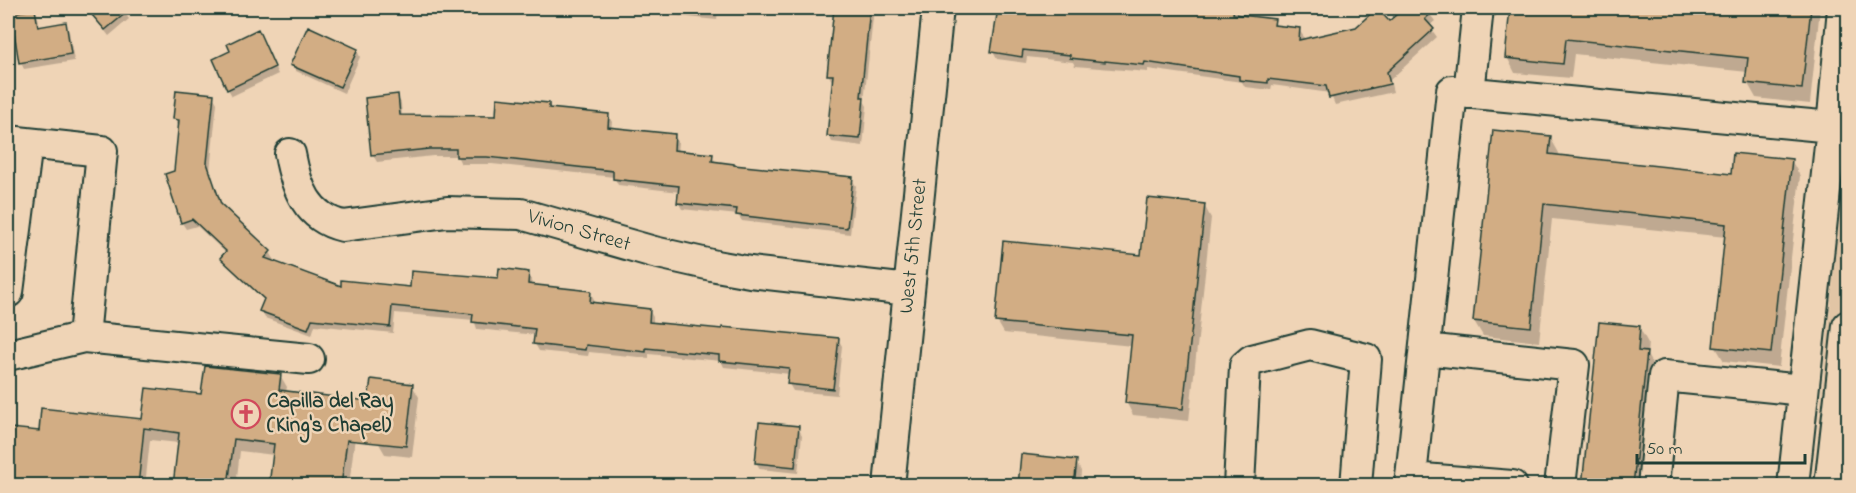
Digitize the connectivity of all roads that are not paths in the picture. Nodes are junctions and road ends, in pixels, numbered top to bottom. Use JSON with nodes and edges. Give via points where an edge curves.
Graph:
{"nodes":[{"id":1,"x":938,"y":8,"type":"edge"},
{"id":2,"x":1479,"y":8,"type":"edge"},
{"id":3,"x":1843,"y":8,"type":"edge"},
{"id":4,"x":1469,"y":93,"type":"junction"},
{"id":5,"x":1832,"y":127,"type":"junction"},
{"id":6,"x":17,"y":142,"type":"edge"},
{"id":7,"x":290,"y":154,"type":"dead end"},
{"id":8,"x":909,"y":290,"type":"junction"},
{"id":9,"x":8,"y":292,"type":"edge"},
{"id":10,"x":1848,"y":326,"type":"edge"},
{"id":11,"x":84,"y":337,"type":"junction"},
{"id":12,"x":1425,"y":349,"type":"junction"},
{"id":13,"x":8,"y":355,"type":"edge"},
{"id":14,"x":309,"y":359,"type":"dead end"},
{"id":15,"x":1803,"y":390,"type":"junction"},
{"id":16,"x":1411,"y":482,"type":"edge"},
{"id":17,"x":889,"y":486,"type":"edge"},
{"id":18,"x":1239,"y":486,"type":"edge"},
{"id":19,"x":1356,"y":486,"type":"edge"},
{"id":20,"x":1512,"y":486,"type":"edge"},
{"id":21,"x":1560,"y":486,"type":"edge"},
{"id":22,"x":1653,"y":486,"type":"edge"},
{"id":23,"x":1793,"y":486,"type":"edge"},
{"id":24,"x":1830,"y":486,"type":"edge"}],
"edges":[{"from":1,"to":8,"type":"street","name":"West 5th Street"},
{"from":2,"to":4,"type":"street"},
{"from":3,"to":5,"type":"street"},
{"from":4,"to":5,"type":"street"},
{"from":4,"to":12,"type":"street","via":[[1452,91]]},
{"from":5,"to":15,"type":"street"},
{"from":6,"to":9,"type":"street"},
{"from":6,"to":11,"type":"street","via":[[102,151]]},
{"from":7,"to":8,"type":"street","name":"Vivion Street","via":[[295,179],[306,201],[332,224],[343,226],[447,212],[521,214],[696,262]]},
{"from":8,"to":17,"type":"street","name":"West 5th Street"},
{"from":10,"to":24,"type":"street"},
{"from":11,"to":13,"type":"street"},
{"from":11,"to":14,"type":"street"},
{"from":12,"to":16,"type":"street"},
{"from":12,"to":21,"type":"street","via":[[1574,365]]},
{"from":15,"to":22,"type":"street","via":[[1664,376]]},
{"from":15,"to":23,"type":"street"},
{"from":16,"to":20,"type":"street"},
{"from":18,"to":19,"type":"street","via":[[1245,366],[1252,360],[1310,345],[1366,359]]}]}
